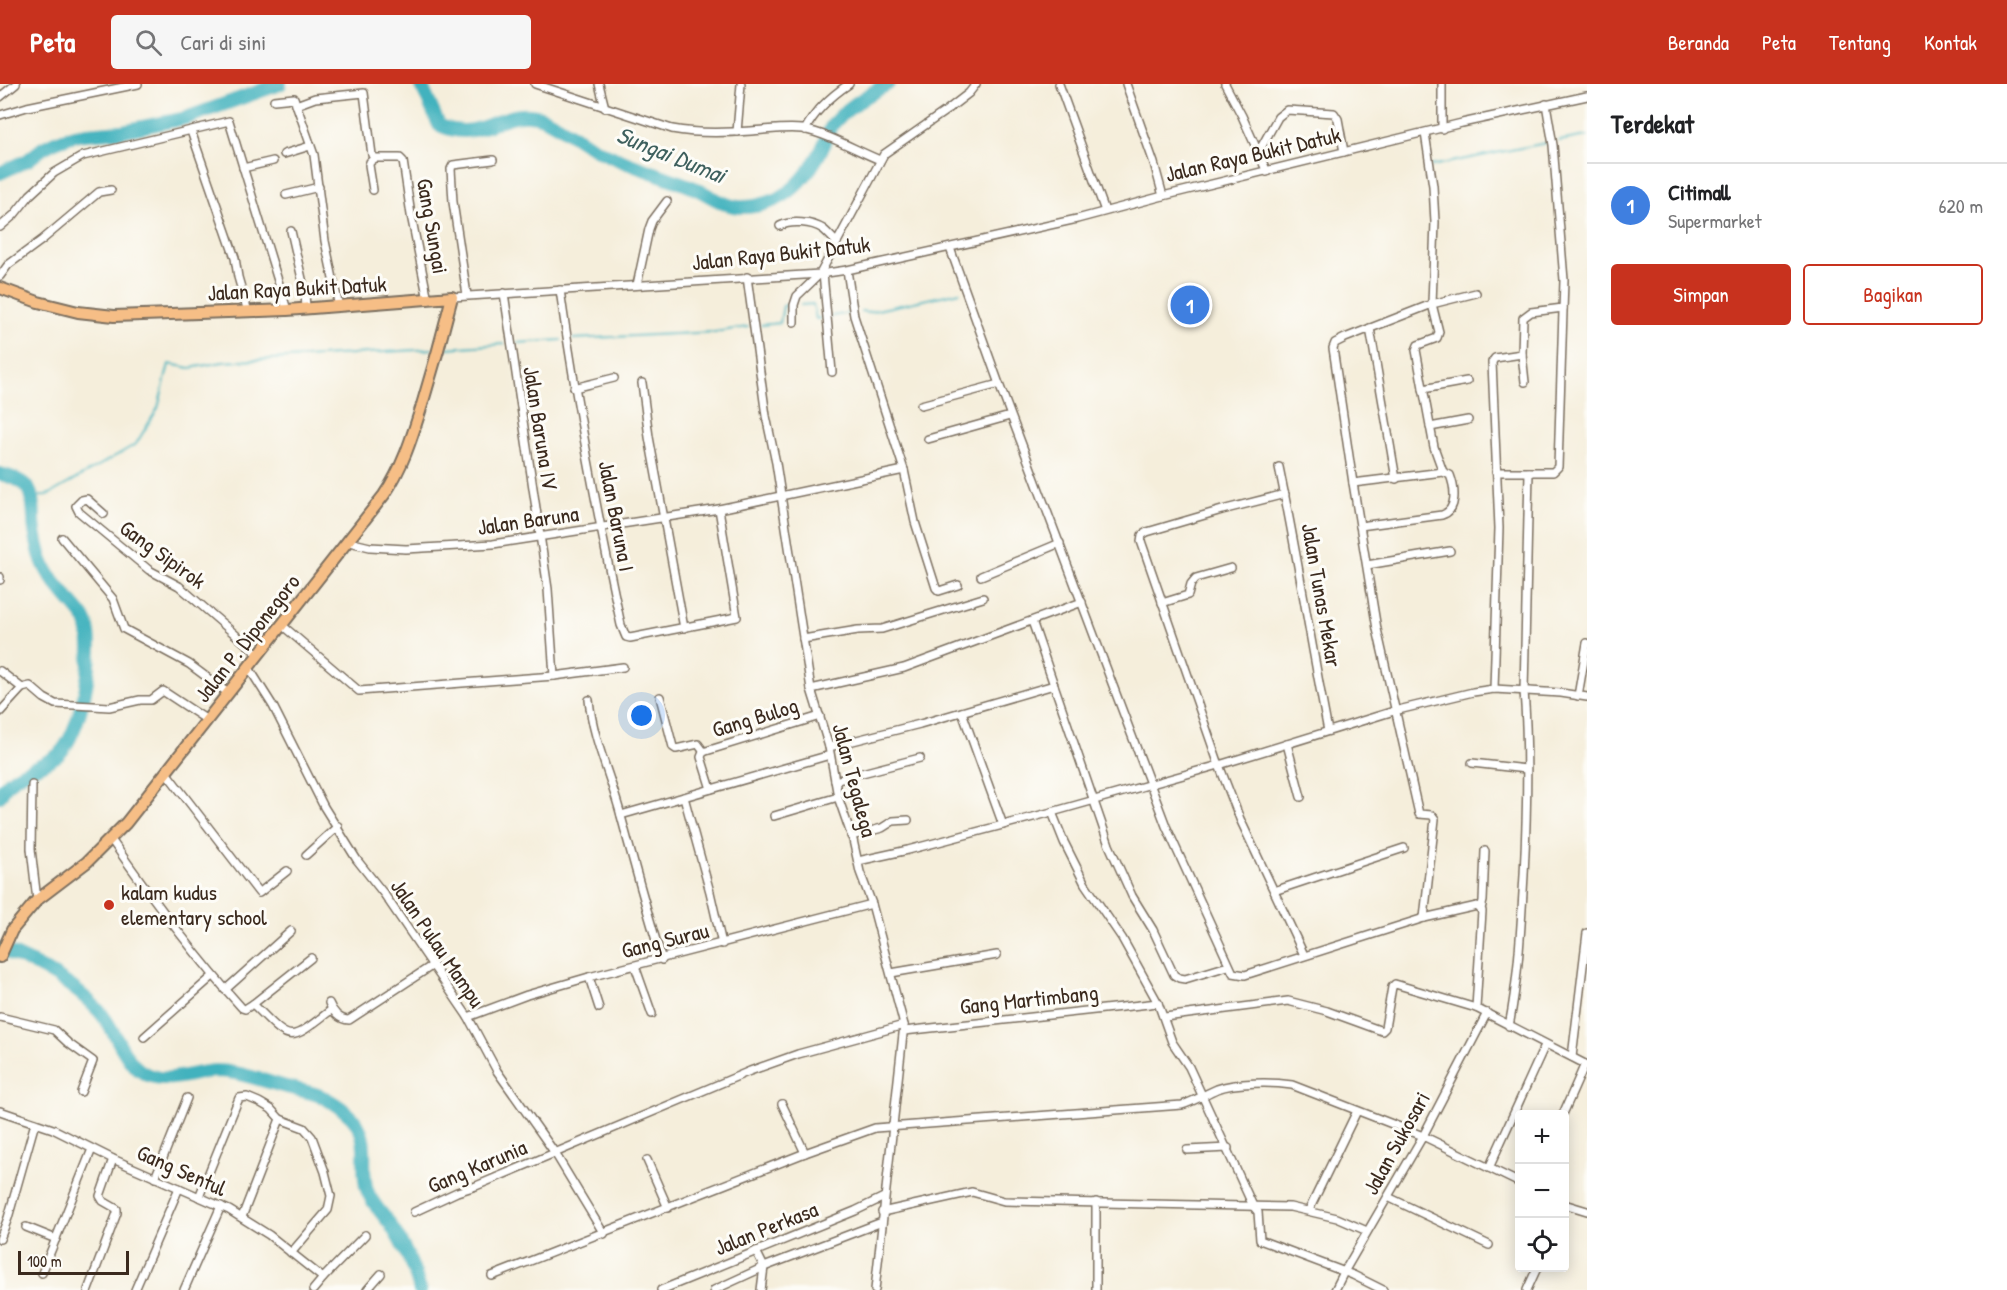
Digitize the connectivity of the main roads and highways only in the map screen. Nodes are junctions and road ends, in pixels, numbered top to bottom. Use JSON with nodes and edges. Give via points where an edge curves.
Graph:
{"nodes":[{"id":1,"x":0,"y":288,"type":"edge"},
{"id":2,"x":452,"y":297,"type":"joint"},
{"id":3,"x":0,"y":957,"type":"edge"}],
"edges":[{"from":1,"to":2,"type":"main road","name":"Jalan Raya Bukit Datuk","via":[[92,315],[123,316],[306,309]]},
{"from":2,"to":3,"type":"main road","name":"Jalan P. Diponegoro","via":[[400,470],[384,495],[126,823],[87,862],[37,900],[7,940]]}]}
